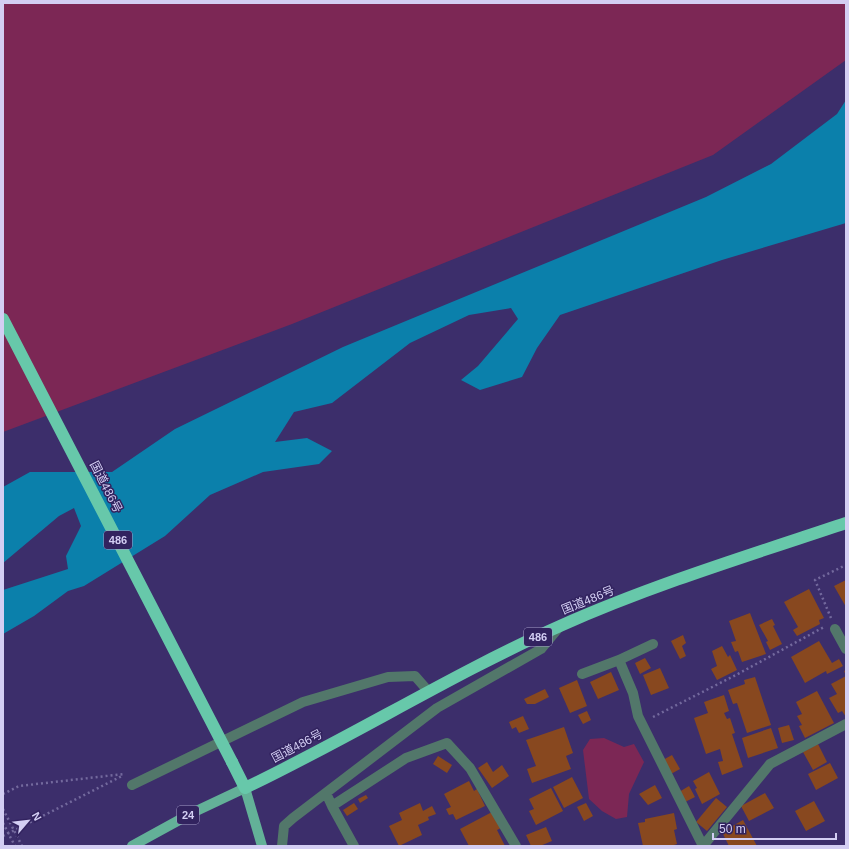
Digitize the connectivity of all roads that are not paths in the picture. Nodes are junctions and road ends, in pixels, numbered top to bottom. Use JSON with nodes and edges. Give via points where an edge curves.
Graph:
{"nodes":[{"id":1,"x":3,"y":319,"type":"edge"},
{"id":2,"x":846,"y":523,"type":"edge"},
{"id":3,"x":560,"y":626,"type":"junction"},
{"id":4,"x":834,"y":626,"type":"road end"},
{"id":5,"x":653,"y":644,"type":"dead end"},
{"id":6,"x":846,"y":649,"type":"edge"},
{"id":7,"x":619,"y":660,"type":"junction"},
{"id":8,"x":582,"y":674,"type":"dead end"},
{"id":9,"x":428,"y":692,"type":"junction"},
{"id":10,"x":846,"y":724,"type":"edge"},
{"id":11,"x":132,"y":785,"type":"dead end"},
{"id":12,"x":245,"y":788,"type":"junction"},
{"id":13,"x":326,"y":793,"type":"junction"},
{"id":14,"x":332,"y":806,"type":"junction"},
{"id":15,"x":262,"y":845,"type":"edge"},
{"id":16,"x":132,"y":846,"type":"edge"},
{"id":17,"x":282,"y":846,"type":"edge"},
{"id":18,"x":354,"y":846,"type":"edge"},
{"id":19,"x":516,"y":846,"type":"edge"},
{"id":20,"x":703,"y":846,"type":"edge"}],
"edges":[{"from":1,"to":12,"type":"highway","name":"国道486号","number":"486","bridge":true},
{"from":2,"to":3,"type":"highway","name":"国道486号","number":"486","via":[[684,577]]},
{"from":3,"to":9,"type":"highway","name":"国道486号","number":"486"},
{"from":3,"to":13,"type":"street","via":[[541,649],[437,708]]},
{"from":4,"to":6,"type":"street"},
{"from":5,"to":7,"type":"street"},
{"from":7,"to":8,"type":"street"},
{"from":7,"to":20,"type":"street","via":[[632,688],[641,723]]},
{"from":9,"to":11,"type":"street","via":[[415,676],[388,677],[303,702]]},
{"from":9,"to":12,"type":"highway","name":"国道486号","number":"486"},
{"from":10,"to":20,"type":"street","via":[[770,764]]},
{"from":12,"to":15,"type":"main road"},
{"from":12,"to":16,"type":"main road","number":"24"},
{"from":13,"to":14,"type":"street"},
{"from":13,"to":17,"type":"street","via":[[284,826]]},
{"from":14,"to":18,"type":"street"},
{"from":14,"to":19,"type":"street","via":[[406,758],[447,743],[470,768]]}]}
